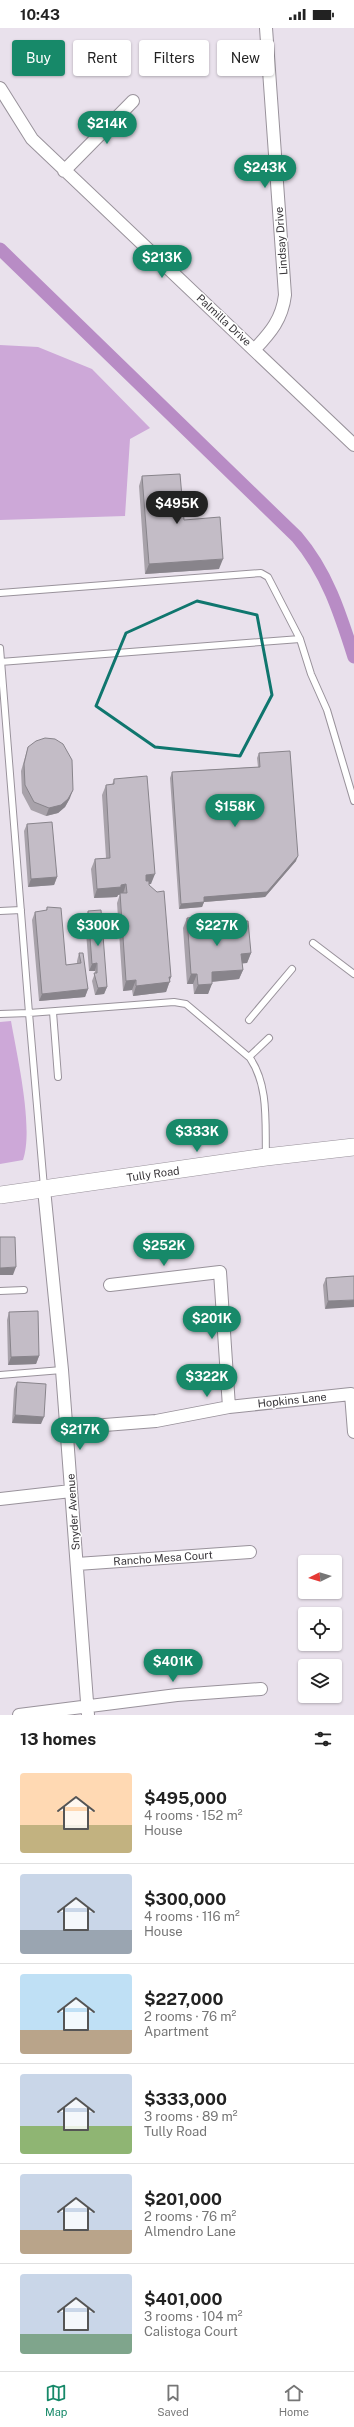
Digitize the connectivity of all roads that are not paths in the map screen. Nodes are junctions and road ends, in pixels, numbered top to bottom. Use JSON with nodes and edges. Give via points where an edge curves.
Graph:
{"nodes":[{"id":1,"x":266,"y":28,"type":"edge"},
{"id":2,"x":0,"y":88,"type":"edge"},
{"id":3,"x":133,"y":102,"type":"dead end"},
{"id":4,"x":64,"y":171,"type":"junction"},
{"id":5,"x":255,"y":349,"type":"junction"},
{"id":6,"x":354,"y":445,"type":"edge"},
{"id":7,"x":0,"y":594,"type":"edge"},
{"id":8,"x":300,"y":639,"type":"junction"},
{"id":9,"x":0,"y":648,"type":"edge"},
{"id":10,"x":1,"y":662,"type":"edge"},
{"id":11,"x":354,"y":800,"type":"edge"},
{"id":12,"x":21,"y":910,"type":"junction"},
{"id":13,"x":0,"y":911,"type":"edge"},
{"id":14,"x":313,"y":943,"type":"dead end"},
{"id":15,"x":292,"y":969,"type":"dead end"},
{"id":16,"x":354,"y":974,"type":"edge"},
{"id":17,"x":53,"y":1012,"type":"junction"},
{"id":18,"x":29,"y":1013,"type":"junction"},
{"id":19,"x":0,"y":1014,"type":"edge"},
{"id":20,"x":249,"y":1020,"type":"dead end"},
{"id":21,"x":269,"y":1038,"type":"dead end"},
{"id":22,"x":249,"y":1057,"type":"junction"},
{"id":23,"x":58,"y":1077,"type":"dead end"},
{"id":24,"x":354,"y":1147,"type":"edge"},
{"id":25,"x":266,"y":1157,"type":"junction"},
{"id":26,"x":44,"y":1189,"type":"junction"},
{"id":27,"x":0,"y":1195,"type":"edge"},
{"id":28,"x":110,"y":1285,"type":"dead end"},
{"id":29,"x":24,"y":1290,"type":"dead end"},
{"id":30,"x":0,"y":1291,"type":"edge"},
{"id":31,"x":62,"y":1370,"type":"junction"},
{"id":32,"x":0,"y":1375,"type":"edge"},
{"id":33,"x":229,"y":1407,"type":"junction"},
{"id":34,"x":66,"y":1428,"type":"junction"},
{"id":35,"x":354,"y":1432,"type":"edge"},
{"id":36,"x":71,"y":1491,"type":"junction"},
{"id":37,"x":0,"y":1499,"type":"edge"},
{"id":38,"x":250,"y":1552,"type":"dead end"},
{"id":39,"x":77,"y":1564,"type":"junction"},
{"id":40,"x":261,"y":1689,"type":"dead end"},
{"id":41,"x":87,"y":1711,"type":"edge"},
{"id":42,"x":19,"y":1715,"type":"edge"}],
"edges":[{"from":1,"to":5,"type":"street","name":"Lindsay Drive","via":[[285,295],[279,320],[272,332]]},
{"from":2,"to":4,"type":"street","name":"Palmilla Drive","via":[[32,139]]},
{"from":3,"to":4,"type":"street"},
{"from":4,"to":5,"type":"street","name":"Palmilla Drive"},
{"from":5,"to":6,"type":"street","name":"Palmilla Drive"},
{"from":7,"to":8,"type":"lane","via":[[261,573],[268,577]]},
{"from":8,"to":10,"type":"lane"},
{"from":8,"to":11,"type":"lane","via":[[311,674],[327,710]]},
{"from":9,"to":10,"type":"lane"},
{"from":10,"to":12,"type":"lane"},
{"from":12,"to":13,"type":"lane"},
{"from":12,"to":18,"type":"lane"},
{"from":14,"to":16,"type":"lane"},
{"from":15,"to":20,"type":"lane"},
{"from":17,"to":18,"type":"lane"},
{"from":17,"to":22,"type":"lane","via":[[174,1002],[186,1004]]},
{"from":17,"to":23,"type":"lane"},
{"from":18,"to":19,"type":"lane"},
{"from":18,"to":26,"type":"lane"},
{"from":21,"to":22,"type":"lane"},
{"from":22,"to":25,"type":"lane","via":[[258,1070],[263,1085]]},
{"from":24,"to":25,"type":"main road","name":"Tully Road"},
{"from":25,"to":26,"type":"main road","name":"Tully Road"},
{"from":26,"to":27,"type":"main road","name":"Tully Road"},
{"from":26,"to":31,"type":"street","name":"Snyder Avenue"},
{"from":28,"to":33,"type":"street","via":[[220,1272]]},
{"from":29,"to":30,"type":"lane"},
{"from":31,"to":32,"type":"lane"},
{"from":31,"to":34,"type":"street","name":"Snyder Avenue"},
{"from":33,"to":34,"type":"street","name":"Hopkins Lane","via":[[156,1421]]},
{"from":33,"to":35,"type":"street","name":"Hopkins Lane","via":[[351,1394]]},
{"from":34,"to":36,"type":"street","name":"Snyder Avenue"},
{"from":36,"to":37,"type":"street"},
{"from":36,"to":39,"type":"street","name":"Snyder Avenue"},
{"from":38,"to":39,"type":"street","name":"Rancho Mesa Court"},
{"from":39,"to":41,"type":"street","name":"Snyder Avenue"},
{"from":40,"to":41,"type":"street","via":[[162,1696]]},
{"from":41,"to":42,"type":"street"}]}
